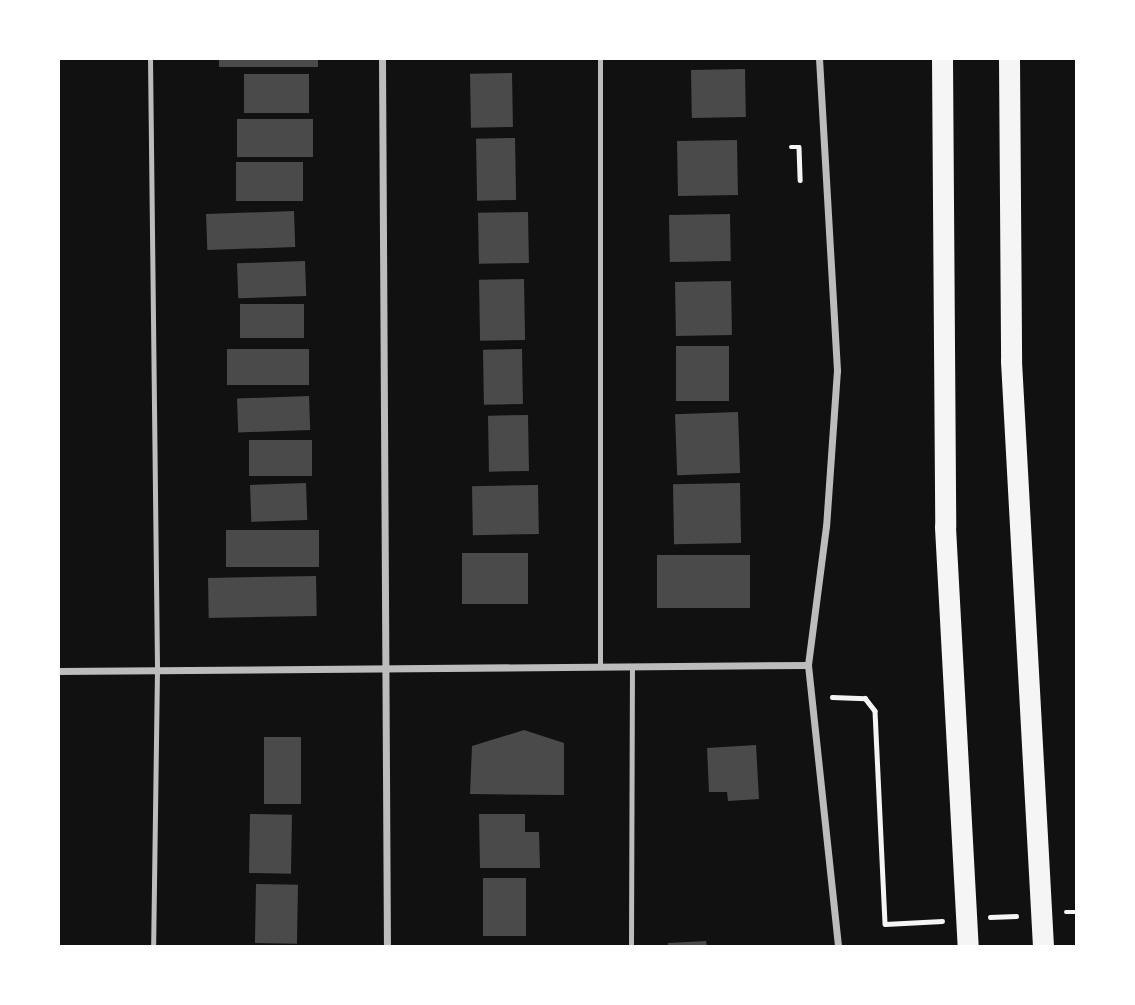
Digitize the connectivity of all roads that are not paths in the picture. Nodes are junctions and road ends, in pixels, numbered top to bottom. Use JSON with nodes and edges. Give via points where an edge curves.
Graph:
{"nodes":[{"id":1,"x":150,"y":58,"type":"edge"},
{"id":2,"x":382,"y":58,"type":"edge"},
{"id":3,"x":600,"y":58,"type":"edge"},
{"id":4,"x":819,"y":58,"type":"edge"},
{"id":5,"x":933,"y":58,"type":"edge"},
{"id":6,"x":942,"y":58,"type":"edge"},
{"id":7,"x":1009,"y":58,"type":"edge"},
{"id":8,"x":940,"y":188,"type":"junction"},
{"id":9,"x":808,"y":665,"type":"junction"},
{"id":10,"x":600,"y":667,"type":"junction"},
{"id":11,"x":632,"y":667,"type":"junction"},
{"id":12,"x":386,"y":669,"type":"junction"},
{"id":13,"x":157,"y":670,"type":"junction"},
{"id":14,"x":58,"y":671,"type":"edge"},
{"id":15,"x":153,"y":947,"type":"edge"},
{"id":16,"x":387,"y":947,"type":"edge"},
{"id":17,"x":631,"y":947,"type":"edge"},
{"id":18,"x":838,"y":947,"type":"edge"},
{"id":19,"x":968,"y":947,"type":"edge"},
{"id":20,"x":1043,"y":947,"type":"edge"}],
"edges":[{"from":1,"to":13,"type":"lane"},
{"from":2,"to":12,"type":"street"},
{"from":3,"to":10,"type":"lane"},
{"from":4,"to":9,"type":"street","via":[[837,370]]},
{"from":5,"to":8,"type":"highway"},
{"from":6,"to":8,"type":"highway"},
{"from":7,"to":20,"type":"highway","via":[[1012,361]]},
{"from":8,"to":19,"type":"highway","via":[[945,527]]},
{"from":9,"to":11,"type":"street"},
{"from":9,"to":18,"type":"street"},
{"from":10,"to":11,"type":"street"},
{"from":10,"to":12,"type":"street"},
{"from":11,"to":17,"type":"lane"},
{"from":12,"to":13,"type":"street"},
{"from":12,"to":16,"type":"street"},
{"from":13,"to":14,"type":"street"},
{"from":13,"to":15,"type":"lane"}]}
